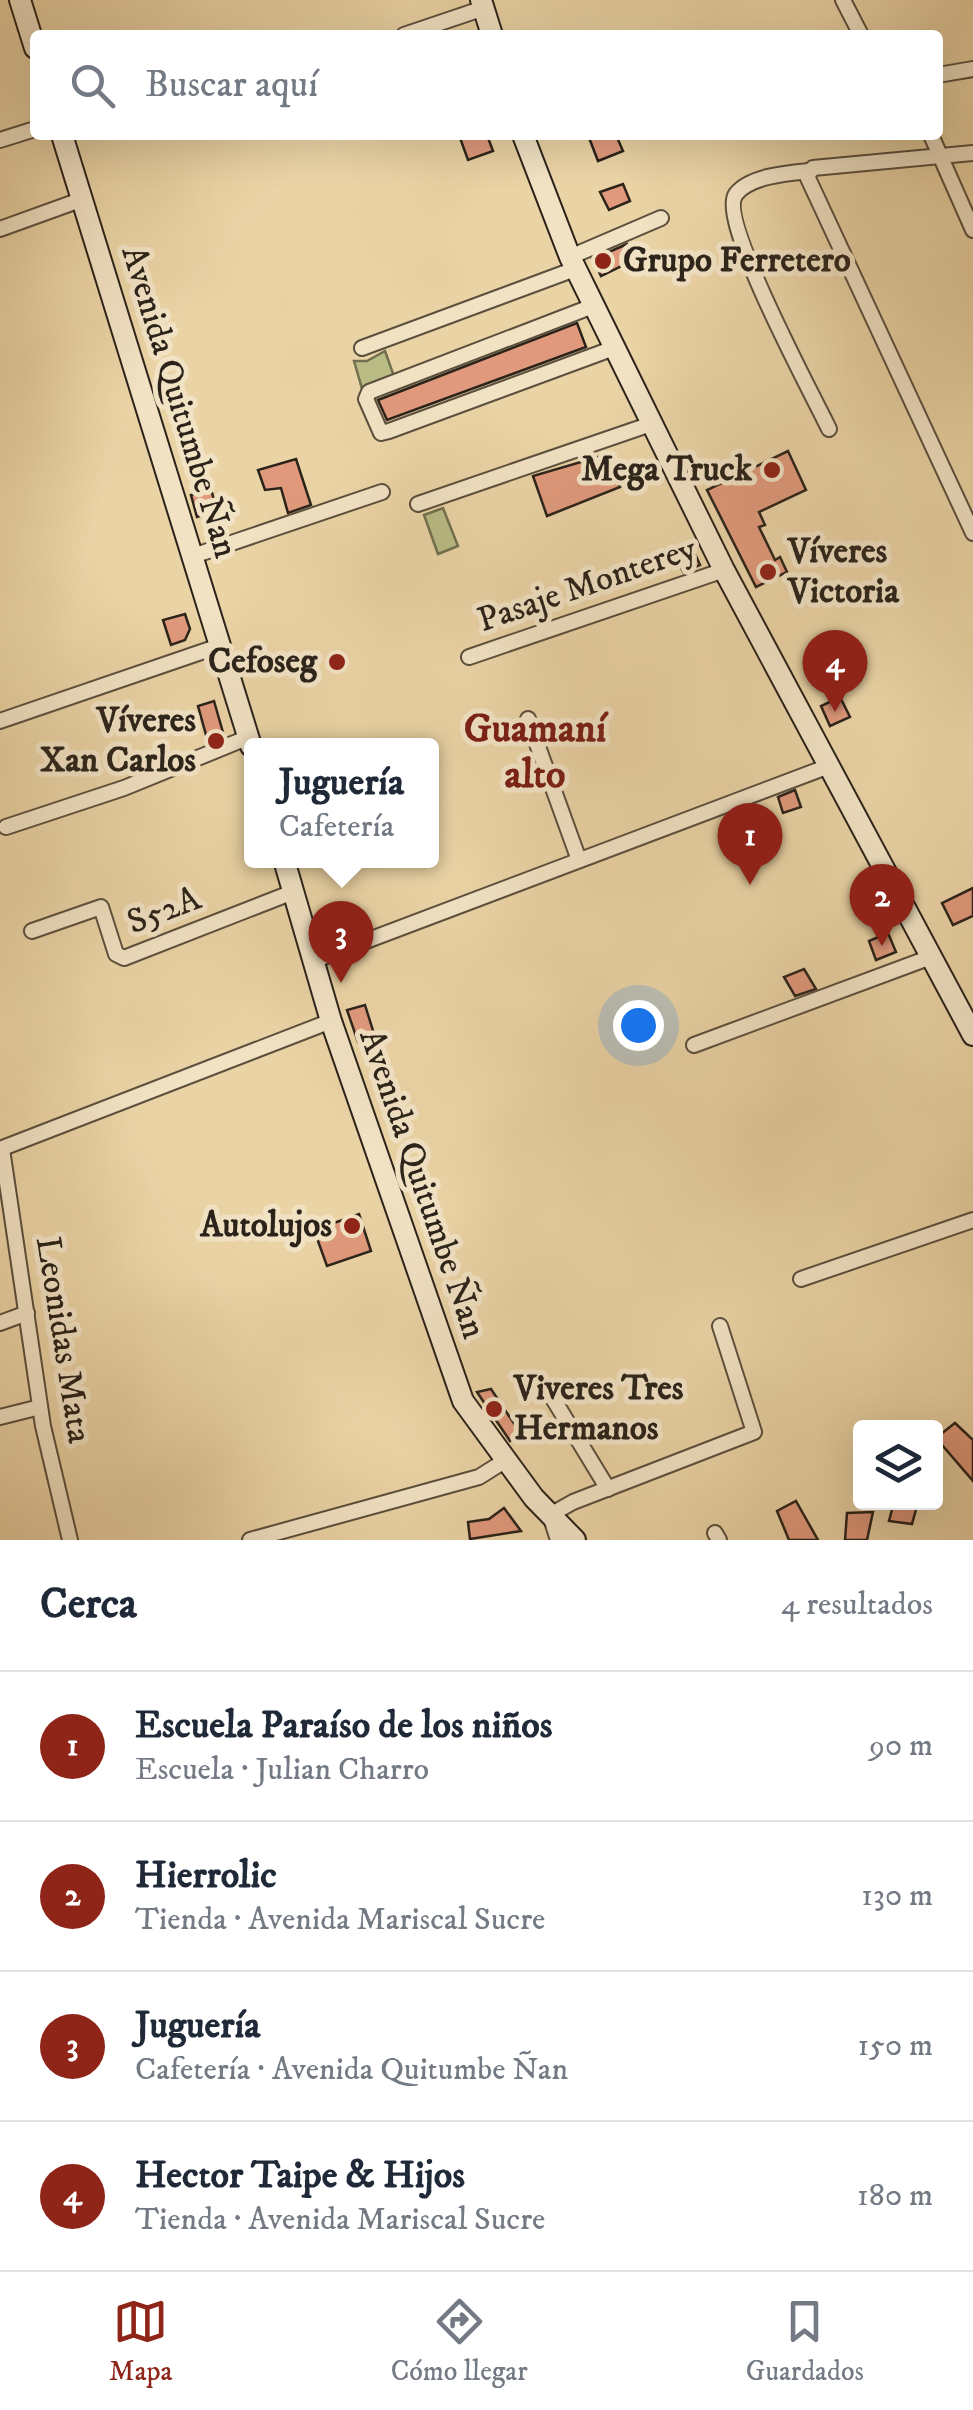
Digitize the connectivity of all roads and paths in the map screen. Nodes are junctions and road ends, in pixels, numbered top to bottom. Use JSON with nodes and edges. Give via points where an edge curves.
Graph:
{"nodes":[{"id":1,"x":20,"y":0,"type":"edge"},
{"id":2,"x":843,"y":0,"type":"edge"},
{"id":3,"x":482,"y":4,"type":"edge"},
{"id":4,"x":417,"y":30,"type":"edge"},
{"id":5,"x":490,"y":30,"type":"edge"},
{"id":6,"x":858,"y":30,"type":"edge"},
{"id":7,"x":30,"y":32,"type":"edge"},
{"id":8,"x":973,"y":68,"type":"edge"},
{"id":9,"x":943,"y":73,"type":"edge"},
{"id":10,"x":30,"y":131,"type":"edge"},
{"id":11,"x":0,"y":140,"type":"edge"},
{"id":12,"x":64,"y":140,"type":"edge"},
{"id":13,"x":525,"y":140,"type":"edge"},
{"id":14,"x":933,"y":140,"type":"edge"},
{"id":15,"x":973,"y":153,"type":"edge"},
{"id":16,"x":941,"y":157,"type":"junction"},
{"id":17,"x":808,"y":173,"type":"junction"},
{"id":18,"x":82,"y":199,"type":"junction"},
{"id":19,"x":661,"y":218,"type":"dead end"},
{"id":20,"x":0,"y":229,"type":"edge"},
{"id":21,"x":973,"y":230,"type":"edge"},
{"id":22,"x":572,"y":264,"type":"junction"},
{"id":23,"x":593,"y":306,"type":"junction"},
{"id":24,"x":362,"y":348,"type":"dead end"},
{"id":25,"x":614,"y":348,"type":"junction"},
{"id":26,"x":651,"y":424,"type":"junction"},
{"id":27,"x":829,"y":429,"type":"dead end"},
{"id":28,"x":382,"y":492,"type":"dead end"},
{"id":29,"x":418,"y":504,"type":"dead end"},
{"id":30,"x":973,"y":533,"type":"edge"},
{"id":31,"x":193,"y":556,"type":"junction"},
{"id":32,"x":724,"y":570,"type":"junction"},
{"id":33,"x":219,"y":646,"type":"junction"},
{"id":34,"x":469,"y":657,"type":"dead end"},
{"id":35,"x":528,"y":719,"type":"dead end"},
{"id":36,"x":0,"y":721,"type":"edge"},
{"id":37,"x":249,"y":738,"type":"edge"},
{"id":38,"x":244,"y":743,"type":"edge"},
{"id":39,"x":829,"y":766,"type":"junction"},
{"id":40,"x":6,"y":827,"type":"dead end"},
{"id":41,"x":579,"y":860,"type":"junction"},
{"id":42,"x":286,"y":868,"type":"edge"},
{"id":43,"x":293,"y":892,"type":"junction"},
{"id":44,"x":32,"y":931,"type":"dead end"},
{"id":45,"x":931,"y":957,"type":"junction"},
{"id":46,"x":313,"y":961,"type":"junction"},
{"id":47,"x":331,"y":1021,"type":"junction"},
{"id":48,"x":973,"y":1035,"type":"edge"},
{"id":49,"x":694,"y":1045,"type":"dead end"},
{"id":50,"x":1,"y":1149,"type":"edge"},
{"id":51,"x":973,"y":1220,"type":"edge"},
{"id":52,"x":801,"y":1278,"type":"dead end"},
{"id":53,"x":26,"y":1314,"type":"junction"},
{"id":54,"x":0,"y":1323,"type":"edge"},
{"id":55,"x":720,"y":1326,"type":"dead end"},
{"id":56,"x":546,"y":1387,"type":"dead end"},
{"id":57,"x":40,"y":1407,"type":"junction"},
{"id":58,"x":0,"y":1417,"type":"edge"},
{"id":59,"x":506,"y":1460,"type":"junction"},
{"id":60,"x":608,"y":1489,"type":"junction"},
{"id":61,"x":556,"y":1512,"type":"junction"},
{"id":62,"x":70,"y":1540,"type":"edge"},
{"id":63,"x":250,"y":1540,"type":"edge"},
{"id":64,"x":558,"y":1540,"type":"edge"},
{"id":65,"x":574,"y":1540,"type":"edge"},
{"id":66,"x":591,"y":1540,"type":"edge"}],
"edges":[{"from":1,"to":7,"type":"street"},
{"from":2,"to":6,"type":"street"},
{"from":3,"to":4,"type":"street"},
{"from":3,"to":5,"type":"street"},
{"from":8,"to":9,"type":"street"},
{"from":10,"to":11,"type":"street"},
{"from":12,"to":18,"type":"street","name":"Avenida Quitumbe Ñan"},
{"from":13,"to":22,"type":"street"},
{"from":14,"to":16,"type":"street"},
{"from":15,"to":16,"type":"street"},
{"from":16,"to":17,"type":"street"},
{"from":16,"to":21,"type":"street"},
{"from":17,"to":27,"type":"street","via":[[752,182],[732,204],[742,246]]},
{"from":17,"to":30,"type":"street"},
{"from":18,"to":20,"type":"street"},
{"from":18,"to":31,"type":"street","name":"Avenida Quitumbe Ñan"},
{"from":19,"to":22,"type":"street"},
{"from":22,"to":23,"type":"street"},
{"from":22,"to":24,"type":"street"},
{"from":23,"to":25,"type":"street"},
{"from":23,"to":25,"type":"street","via":[[369,392],[374,427],[389,431]]},
{"from":25,"to":26,"type":"street"},
{"from":26,"to":29,"type":"street"},
{"from":26,"to":32,"type":"street"},
{"from":28,"to":31,"type":"street"},
{"from":31,"to":33,"type":"street","name":"Avenida Quitumbe Ñan"},
{"from":32,"to":34,"type":"street","name":"Pasaje Monterey"},
{"from":32,"to":39,"type":"street"},
{"from":33,"to":36,"type":"street"},
{"from":33,"to":37,"type":"street","name":"Avenida Quitumbe Ñan"},
{"from":35,"to":41,"type":"street"},
{"from":38,"to":40,"type":"street"},
{"from":39,"to":41,"type":"street"},
{"from":39,"to":45,"type":"street"},
{"from":41,"to":46,"type":"street"},
{"from":42,"to":43,"type":"street","name":"Avenida Quitumbe Ñan"},
{"from":43,"to":44,"type":"street","name":"S52A","via":[[124,958],[116,954],[101,907]]},
{"from":43,"to":46,"type":"street","name":"Avenida Quitumbe Ñan"},
{"from":45,"to":48,"type":"street"},
{"from":45,"to":49,"type":"street"},
{"from":46,"to":47,"type":"street","name":"Avenida Quitumbe Ñan"},
{"from":47,"to":50,"type":"street"},
{"from":47,"to":59,"type":"street","name":"Avenida Quitumbe Ñan","via":[[463,1401]]},
{"from":50,"to":53,"type":"street","name":"Leonidas Mata"},
{"from":51,"to":52,"type":"street"},
{"from":53,"to":54,"type":"street"},
{"from":53,"to":57,"type":"street","name":"Leonidas Mata"},
{"from":55,"to":60,"type":"street","via":[[754,1432]]},
{"from":56,"to":60,"type":"street"},
{"from":57,"to":58,"type":"street"},
{"from":57,"to":62,"type":"street","name":"Leonidas Mata"},
{"from":59,"to":61,"type":"street","name":"Avenida Quitumbe Ñan","via":[[532,1478]]},
{"from":59,"to":63,"type":"street","via":[[480,1477]]},
{"from":60,"to":61,"type":"street"},
{"from":61,"to":64,"type":"street"},
{"from":61,"to":65,"type":"street","name":"Avenida Quitumbe Ñan"},
{"from":61,"to":66,"type":"street","name":"Avenida Quitumbe Ñan"}]}
